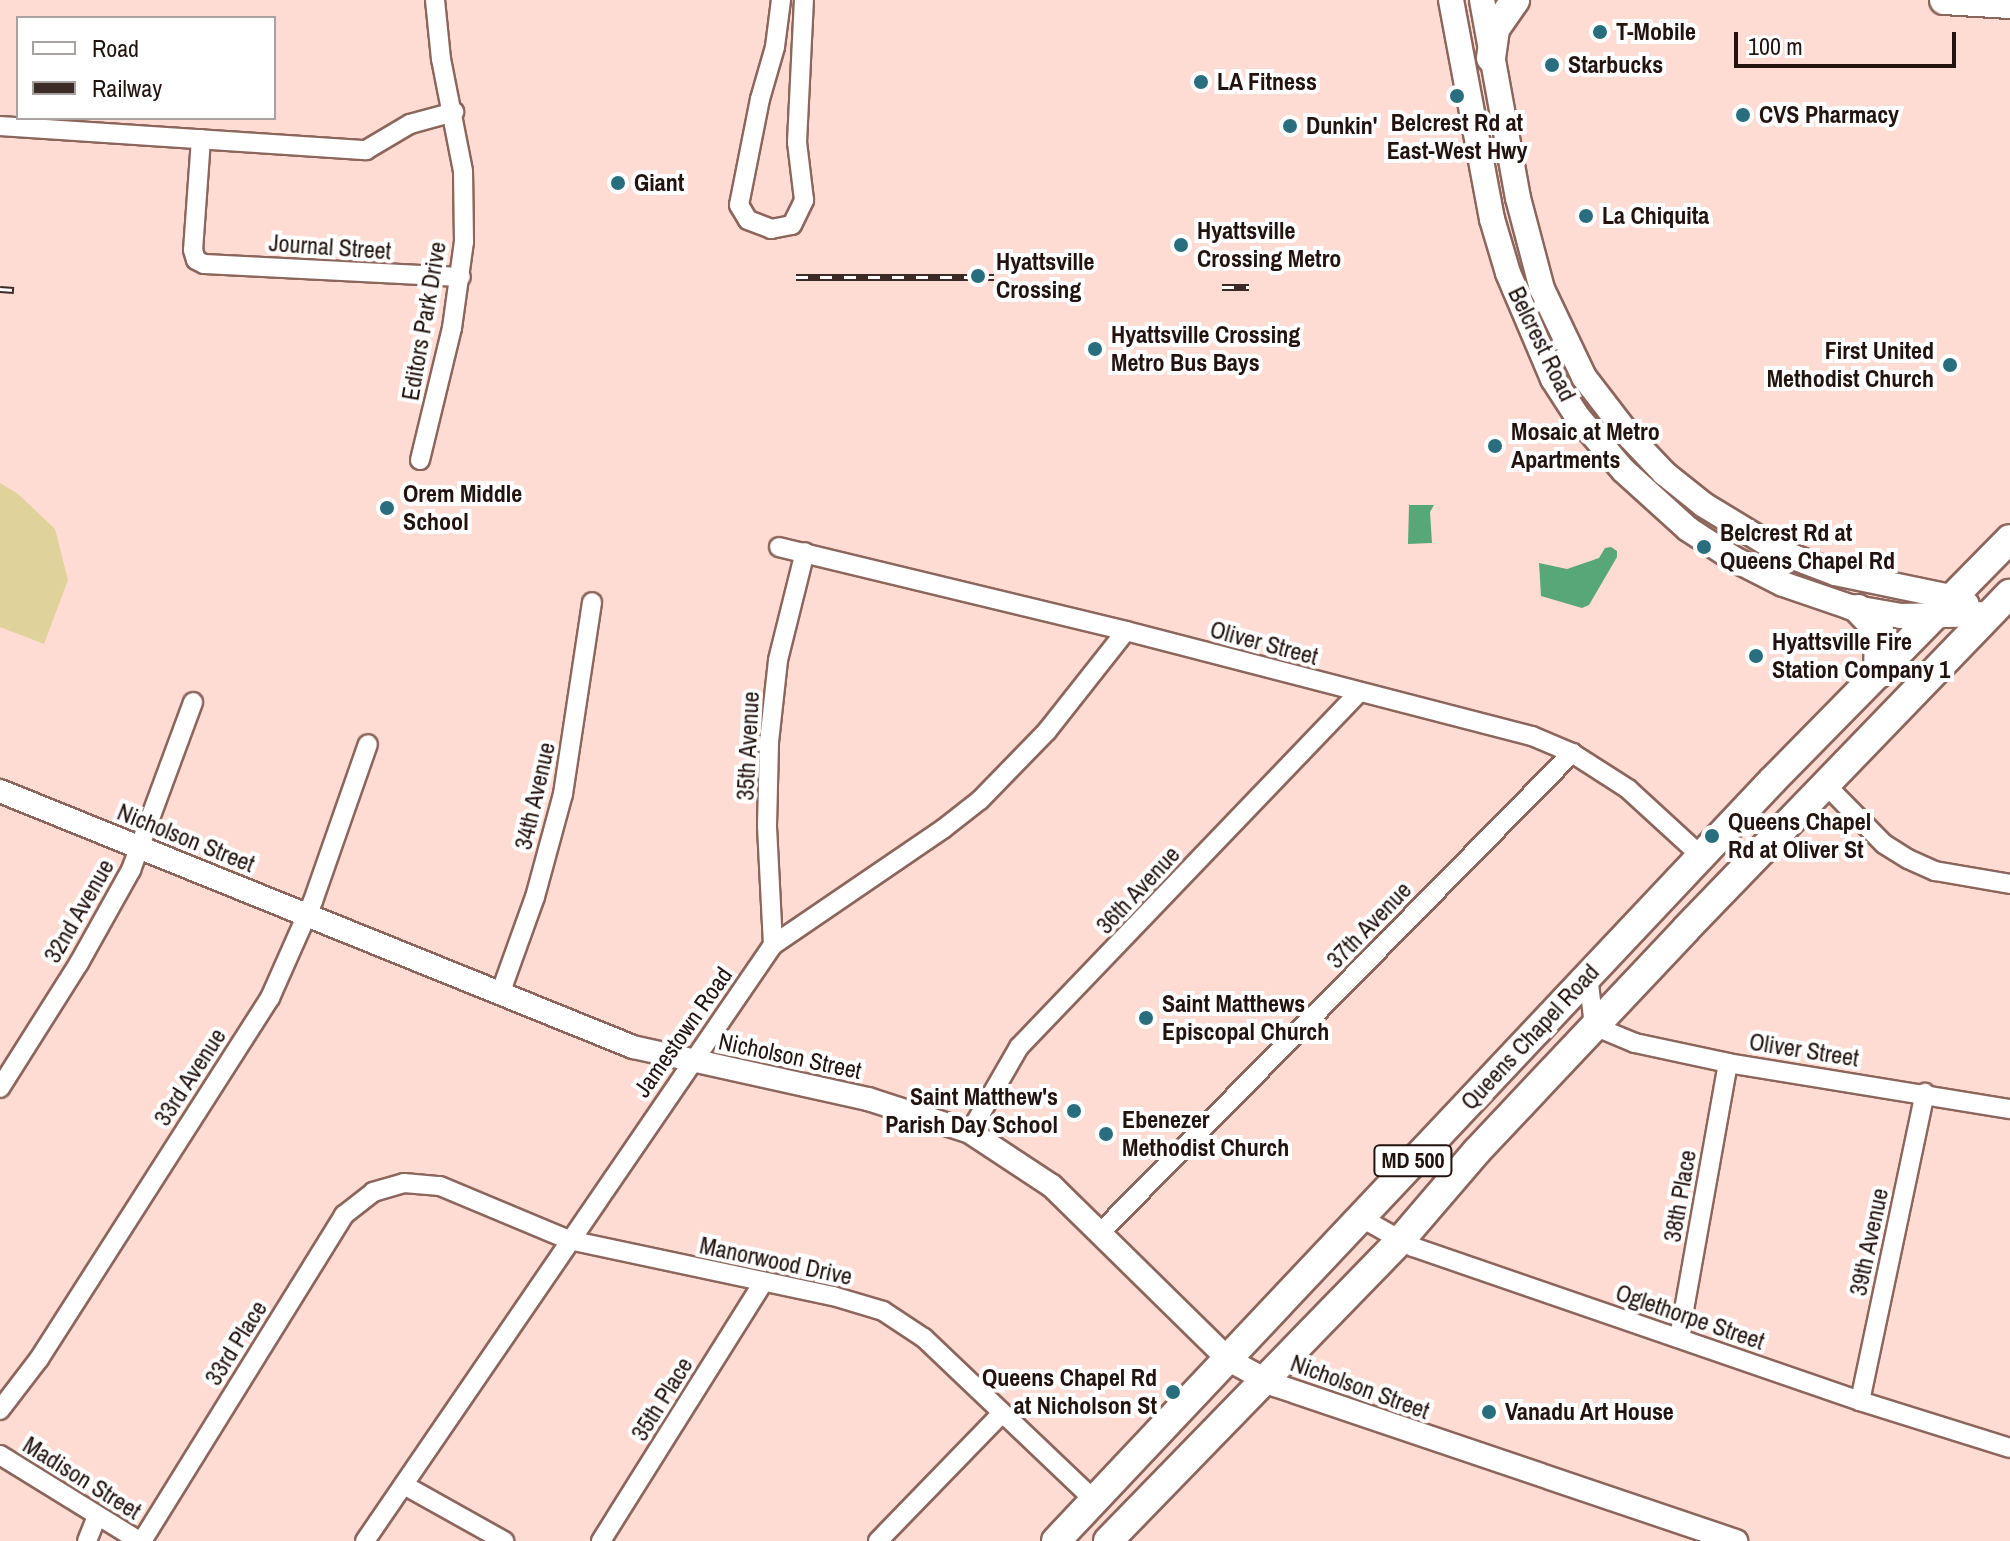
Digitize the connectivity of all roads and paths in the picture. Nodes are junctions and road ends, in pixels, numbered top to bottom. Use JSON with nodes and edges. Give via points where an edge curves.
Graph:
{"nodes":[{"id":1,"x":435,"y":0,"type":"edge"},
{"id":2,"x":781,"y":0,"type":"edge"},
{"id":3,"x":804,"y":0,"type":"edge"},
{"id":4,"x":1451,"y":0,"type":"edge"},
{"id":5,"x":1482,"y":0,"type":"edge"},
{"id":6,"x":1515,"y":0,"type":"edge"},
{"id":7,"x":1944,"y":0,"type":"edge"},
{"id":8,"x":2010,"y":4,"type":"edge"},
{"id":9,"x":1491,"y":58,"type":"junction"},
{"id":10,"x":454,"y":112,"type":"junction"},
{"id":11,"x":0,"y":126,"type":"edge"},
{"id":12,"x":201,"y":139,"type":"junction"},
{"id":13,"x":461,"y":277,"type":"junction"},
{"id":14,"x":420,"y":460,"type":"dead end"},
{"id":15,"x":1732,"y":524,"type":"junction"},
{"id":16,"x":2010,"y":539,"type":"edge"},
{"id":17,"x":779,"y":547,"type":"dead end"},
{"id":18,"x":805,"y":552,"type":"junction"},
{"id":19,"x":1750,"y":568,"type":"junction"},
{"id":20,"x":592,"y":602,"type":"dead end"},
{"id":21,"x":1942,"y":607,"type":"junction"},
{"id":22,"x":2004,"y":608,"type":"edge"},
{"id":23,"x":1858,"y":609,"type":"junction"},
{"id":24,"x":1126,"y":631,"type":"junction"},
{"id":25,"x":1878,"y":674,"type":"junction"},
{"id":26,"x":1358,"y":693,"type":"junction"},
{"id":27,"x":193,"y":702,"type":"dead end"},
{"id":28,"x":368,"y":744,"type":"dead end"},
{"id":29,"x":1572,"y":753,"type":"junction"},
{"id":30,"x":1825,"y":784,"type":"junction"},
{"id":31,"x":0,"y":791,"type":"edge"},
{"id":32,"x":142,"y":848,"type":"junction"},
{"id":33,"x":1701,"y":856,"type":"junction"},
{"id":34,"x":2010,"y":884,"type":"edge"},
{"id":35,"x":307,"y":915,"type":"junction"},
{"id":36,"x":1686,"y":929,"type":"junction"},
{"id":37,"x":773,"y":945,"type":"junction"},
{"id":38,"x":1588,"y":975,"type":"junction"},
{"id":39,"x":500,"y":994,"type":"junction"},
{"id":40,"x":1594,"y":1026,"type":"junction"},
{"id":41,"x":691,"y":1062,"type":"junction"},
{"id":42,"x":1728,"y":1063,"type":"junction"},
{"id":43,"x":0,"y":1088,"type":"edge"},
{"id":44,"x":1925,"y":1093,"type":"junction"},
{"id":45,"x":2010,"y":1109,"type":"edge"},
{"id":46,"x":970,"y":1132,"type":"junction"},
{"id":47,"x":386,"y":1186,"type":"joint"},
{"id":48,"x":1360,"y":1217,"type":"junction"},
{"id":49,"x":1101,"y":1232,"type":"junction"},
{"id":50,"x":569,"y":1240,"type":"junction"},
{"id":51,"x":1399,"y":1242,"type":"junction"},
{"id":52,"x":763,"y":1283,"type":"junction"},
{"id":53,"x":1679,"y":1338,"type":"junction"},
{"id":54,"x":1229,"y":1360,"type":"junction"},
{"id":55,"x":1264,"y":1379,"type":"junction"},
{"id":56,"x":1860,"y":1401,"type":"junction"},
{"id":57,"x":0,"y":1410,"type":"edge"},
{"id":58,"x":1001,"y":1414,"type":"junction"},
{"id":59,"x":2010,"y":1448,"type":"edge"},
{"id":60,"x":0,"y":1455,"type":"edge"},
{"id":61,"x":404,"y":1485,"type":"junction"},
{"id":62,"x":1095,"y":1501,"type":"junction"},
{"id":63,"x":97,"y":1516,"type":"junction"},
{"id":64,"x":87,"y":1541,"type":"edge"},
{"id":65,"x":141,"y":1541,"type":"edge"},
{"id":66,"x":365,"y":1541,"type":"edge"},
{"id":67,"x":504,"y":1541,"type":"edge"},
{"id":68,"x":601,"y":1541,"type":"edge"},
{"id":69,"x":878,"y":1541,"type":"edge"},
{"id":70,"x":1056,"y":1541,"type":"edge"},
{"id":71,"x":1108,"y":1541,"type":"edge"},
{"id":72,"x":1736,"y":1541,"type":"edge"}],
"edges":[{"from":1,"to":10,"type":"street","name":"Editors Park Drive"},
{"from":2,"to":3,"type":"street","via":[[739,205],[748,220],[771,229],[792,225],[804,200],[797,142]]},
{"from":4,"to":19,"type":"main road","name":"Belcrest Road","via":[[1499,246],[1553,379],[1577,416],[1643,491],[1688,529]]},
{"from":5,"to":9,"type":"main road","name":"Belcrest Road"},
{"from":6,"to":9,"type":"main road","via":[[1495,29]]},
{"from":7,"to":8,"type":"main road"},
{"from":9,"to":15,"type":"main road","name":"Belcrest Road","via":[[1528,246],[1584,377],[1664,473]]},
{"from":10,"to":12,"type":"street","via":[[410,124],[366,150]]},
{"from":10,"to":13,"type":"street","name":"Editors Park Drive","via":[[465,208]]},
{"from":11,"to":12,"type":"street"},
{"from":12,"to":13,"type":"street","name":"Journal Street","via":[[196,260]]},
{"from":13,"to":14,"type":"street","name":"Editors Park Drive"},
{"from":15,"to":19,"type":"main road","via":[[1749,547]]},
{"from":15,"to":21,"type":"main road","name":"Belcrest Road","via":[[1783,553]]},
{"from":16,"to":21,"type":"main road","name":"Queens Chapel Road","number":"MD 500"},
{"from":17,"to":18,"type":"street","name":"Oliver Street"},
{"from":18,"to":24,"type":"street","name":"Oliver Street"},
{"from":18,"to":37,"type":"street","name":"35th Avenue","via":[[778,660],[769,742]]},
{"from":19,"to":23,"type":"main road","name":"Belcrest Road"},
{"from":20,"to":39,"type":"street","name":"34th Avenue","via":[[563,794],[535,897]]},
{"from":21,"to":22,"type":"main road"},
{"from":21,"to":23,"type":"main road","name":"Belcrest Road"},
{"from":21,"to":25,"type":"main road","name":"Queens Chapel Road","number":"MD 500"},
{"from":22,"to":30,"type":"main road","name":"Queens Chapel Road","number":"MD 500"},
{"from":23,"to":25,"type":"main road","via":[[1879,631]]},
{"from":24,"to":26,"type":"street","name":"Oliver Street"},
{"from":24,"to":37,"type":"street","name":"Jamestown Road","via":[[1047,731],[980,800]]},
{"from":25,"to":33,"type":"main road","name":"Queens Chapel Road","number":"MD 500"},
{"from":26,"to":29,"type":"street","name":"Oliver Street","via":[[1532,736]]},
{"from":26,"to":46,"type":"street","name":"36th Avenue","via":[[1019,1047]]},
{"from":27,"to":32,"type":"street","name":"32nd Avenue"},
{"from":28,"to":35,"type":"street","name":"33rd Avenue"},
{"from":29,"to":33,"type":"street","name":"Oliver Street","via":[[1628,789]]},
{"from":29,"to":49,"type":"street","name":"37th Avenue"},
{"from":30,"to":34,"type":"street","via":[[1884,844],[1908,859],[1935,871]]},
{"from":30,"to":36,"type":"main road","name":"Queens Chapel Road","number":"MD 500"},
{"from":31,"to":32,"type":"street","name":"Nicholson Street"},
{"from":32,"to":35,"type":"street","name":"Nicholson Street"},
{"from":32,"to":43,"type":"street","name":"32nd Avenue","via":[[79,963]]},
{"from":33,"to":36,"type":"main road","via":[[1708,875],[1689,907]]},
{"from":33,"to":38,"type":"main road","name":"Queens Chapel Road","number":"MD 500"},
{"from":35,"to":39,"type":"street","name":"Nicholson Street"},
{"from":35,"to":57,"type":"street","name":"33rd Avenue","via":[[262,1011],[47,1346]]},
{"from":36,"to":40,"type":"main road","name":"Queens Chapel Road","number":"MD 500"},
{"from":37,"to":41,"type":"street","name":"Jamestown Road"},
{"from":38,"to":40,"type":"street"},
{"from":38,"to":48,"type":"main road","name":"Queens Chapel Road","number":"MD 500"},
{"from":39,"to":41,"type":"street","name":"Nicholson Street","via":[[633,1047]]},
{"from":40,"to":42,"type":"street","name":"Oliver Street","via":[[1635,1043]]},
{"from":40,"to":51,"type":"main road","name":"Queens Chapel Road","number":"MD 500"},
{"from":41,"to":46,"type":"street","name":"Nicholson Street","via":[[880,1102]]},
{"from":41,"to":50,"type":"street","name":"Jamestown Road"},
{"from":42,"to":44,"type":"street","name":"Oliver Street"},
{"from":42,"to":53,"type":"street","name":"38th Place"},
{"from":44,"to":45,"type":"street","name":"Oliver Street"},
{"from":44,"to":56,"type":"street","name":"39th Avenue"},
{"from":46,"to":49,"type":"street","name":"Nicholson Street","via":[[1052,1186]]},
{"from":47,"to":50,"type":"street","name":"Manorwood Drive","via":[[440,1186]]},
{"from":47,"to":65,"type":"street","name":"33rd Place","via":[[344,1215]]},
{"from":48,"to":51,"type":"street","name":"Oglethorpe Street"},
{"from":48,"to":54,"type":"main road","name":"Queens Chapel Road","number":"MD 500"},
{"from":49,"to":54,"type":"street","name":"Nicholson Street"},
{"from":50,"to":52,"type":"street","name":"Manorwood Drive"},
{"from":50,"to":61,"type":"street","name":"Jamestown Road"},
{"from":51,"to":53,"type":"street","name":"Oglethorpe Street"},
{"from":51,"to":55,"type":"main road","name":"Queens Chapel Road","number":"MD 500"},
{"from":52,"to":58,"type":"street","name":"Manorwood Drive","via":[[883,1311],[924,1338]]},
{"from":52,"to":68,"type":"street","name":"35th Place"},
{"from":53,"to":56,"type":"street","name":"Oglethorpe Street"},
{"from":54,"to":55,"type":"street","name":"Nicholson Street"},
{"from":54,"to":62,"type":"main road","name":"Queens Chapel Road","number":"MD 500"},
{"from":55,"to":71,"type":"main road","name":"Queens Chapel Road","number":"MD 500"},
{"from":55,"to":72,"type":"street","name":"Nicholson Street","via":[[1303,1397]]},
{"from":56,"to":59,"type":"street","name":"Oglethorpe Street"},
{"from":58,"to":62,"type":"street","name":"Manorwood Drive"},
{"from":58,"to":69,"type":"street"},
{"from":60,"to":63,"type":"street","name":"Madison Street"},
{"from":61,"to":66,"type":"street","name":"Jamestown Road"},
{"from":61,"to":67,"type":"street"},
{"from":62,"to":70,"type":"main road","name":"Queens Chapel Road","number":"MD 500"},
{"from":63,"to":64,"type":"street"},
{"from":63,"to":65,"type":"street","name":"Madison Street"}]}
